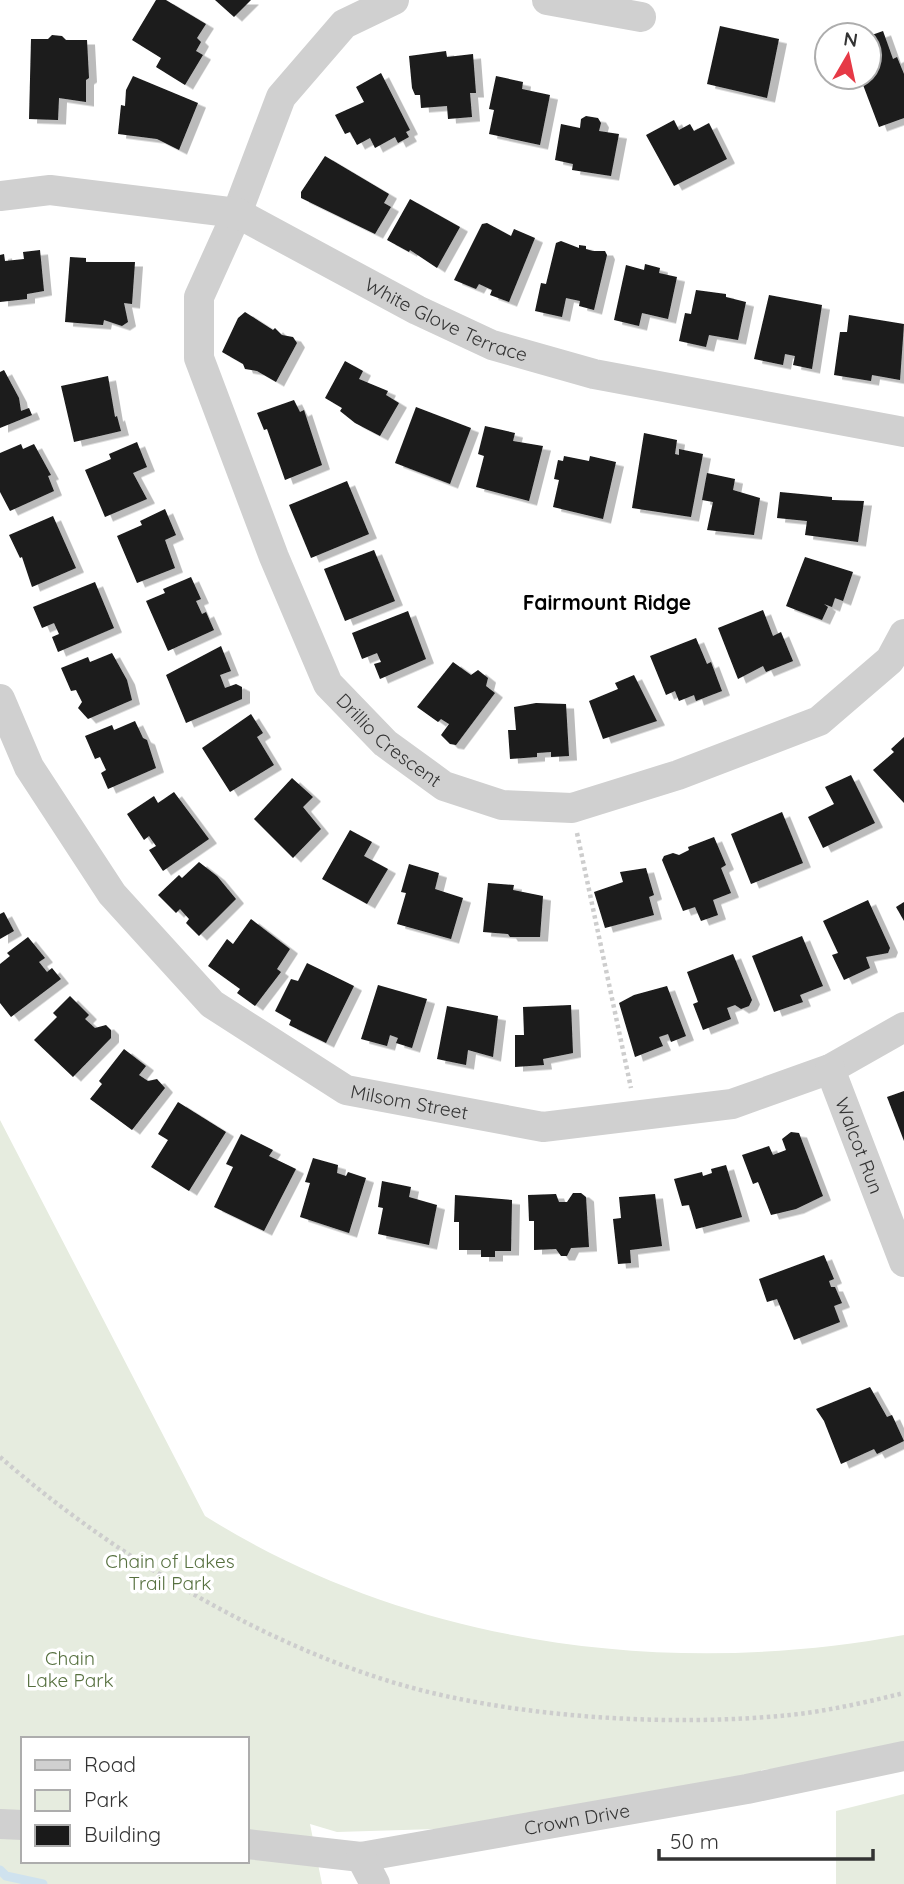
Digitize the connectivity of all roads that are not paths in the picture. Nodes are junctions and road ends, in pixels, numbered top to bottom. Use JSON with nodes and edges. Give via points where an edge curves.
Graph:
{"nodes":[{"id":1,"x":394,"y":0,"type":"edge"},
{"id":2,"x":547,"y":0,"type":"edge"},
{"id":3,"x":641,"y":17,"type":"dead end"},
{"id":4,"x":0,"y":196,"type":"edge"},
{"id":5,"x":237,"y":213,"type":"junction"},
{"id":6,"x":904,"y":432,"type":"edge"},
{"id":7,"x":904,"y":634,"type":"edge"},
{"id":8,"x":0,"y":699,"type":"edge"},
{"id":9,"x":904,"y":1027,"type":"edge"},
{"id":10,"x":830,"y":1069,"type":"junction"},
{"id":11,"x":904,"y":1262,"type":"edge"},
{"id":12,"x":904,"y":1756,"type":"edge"},
{"id":13,"x":0,"y":1824,"type":"edge"},
{"id":14,"x":21,"y":1825,"type":"edge"},
{"id":15,"x":248,"y":1844,"type":"edge"},
{"id":16,"x":361,"y":1857,"type":"junction"},
{"id":17,"x":375,"y":1884,"type":"edge"}],
"edges":[{"from":1,"to":5,"type":"street","name":"Drillio Crescent","via":[[344,24],[281,97]]},
{"from":2,"to":3,"type":"street"},
{"from":4,"to":5,"type":"street","name":"White Glove Terrace","via":[[50,190]]},
{"from":5,"to":6,"type":"street","name":"White Glove Terrace","via":[[416,310],[492,345],[594,374]]},
{"from":5,"to":7,"type":"street","name":"Drillio Crescent","via":[[199,297],[199,358],[328,684],[385,743],[444,786],[502,804],[572,808],[678,775],[819,721],[890,660]]},
{"from":8,"to":10,"type":"street","name":"Milsom Street","via":[[29,767],[112,894],[212,1004],[346,1090],[543,1127],[732,1104]]},
{"from":9,"to":10,"type":"street","name":"Milsom Street"},
{"from":10,"to":11,"type":"street","name":"Walcot Run"},
{"from":12,"to":16,"type":"street","name":"Crown Drive","via":[[747,1789]]},
{"from":13,"to":14,"type":"street"},
{"from":15,"to":16,"type":"street","name":"Crown Drive"},
{"from":16,"to":17,"type":"street"}]}
